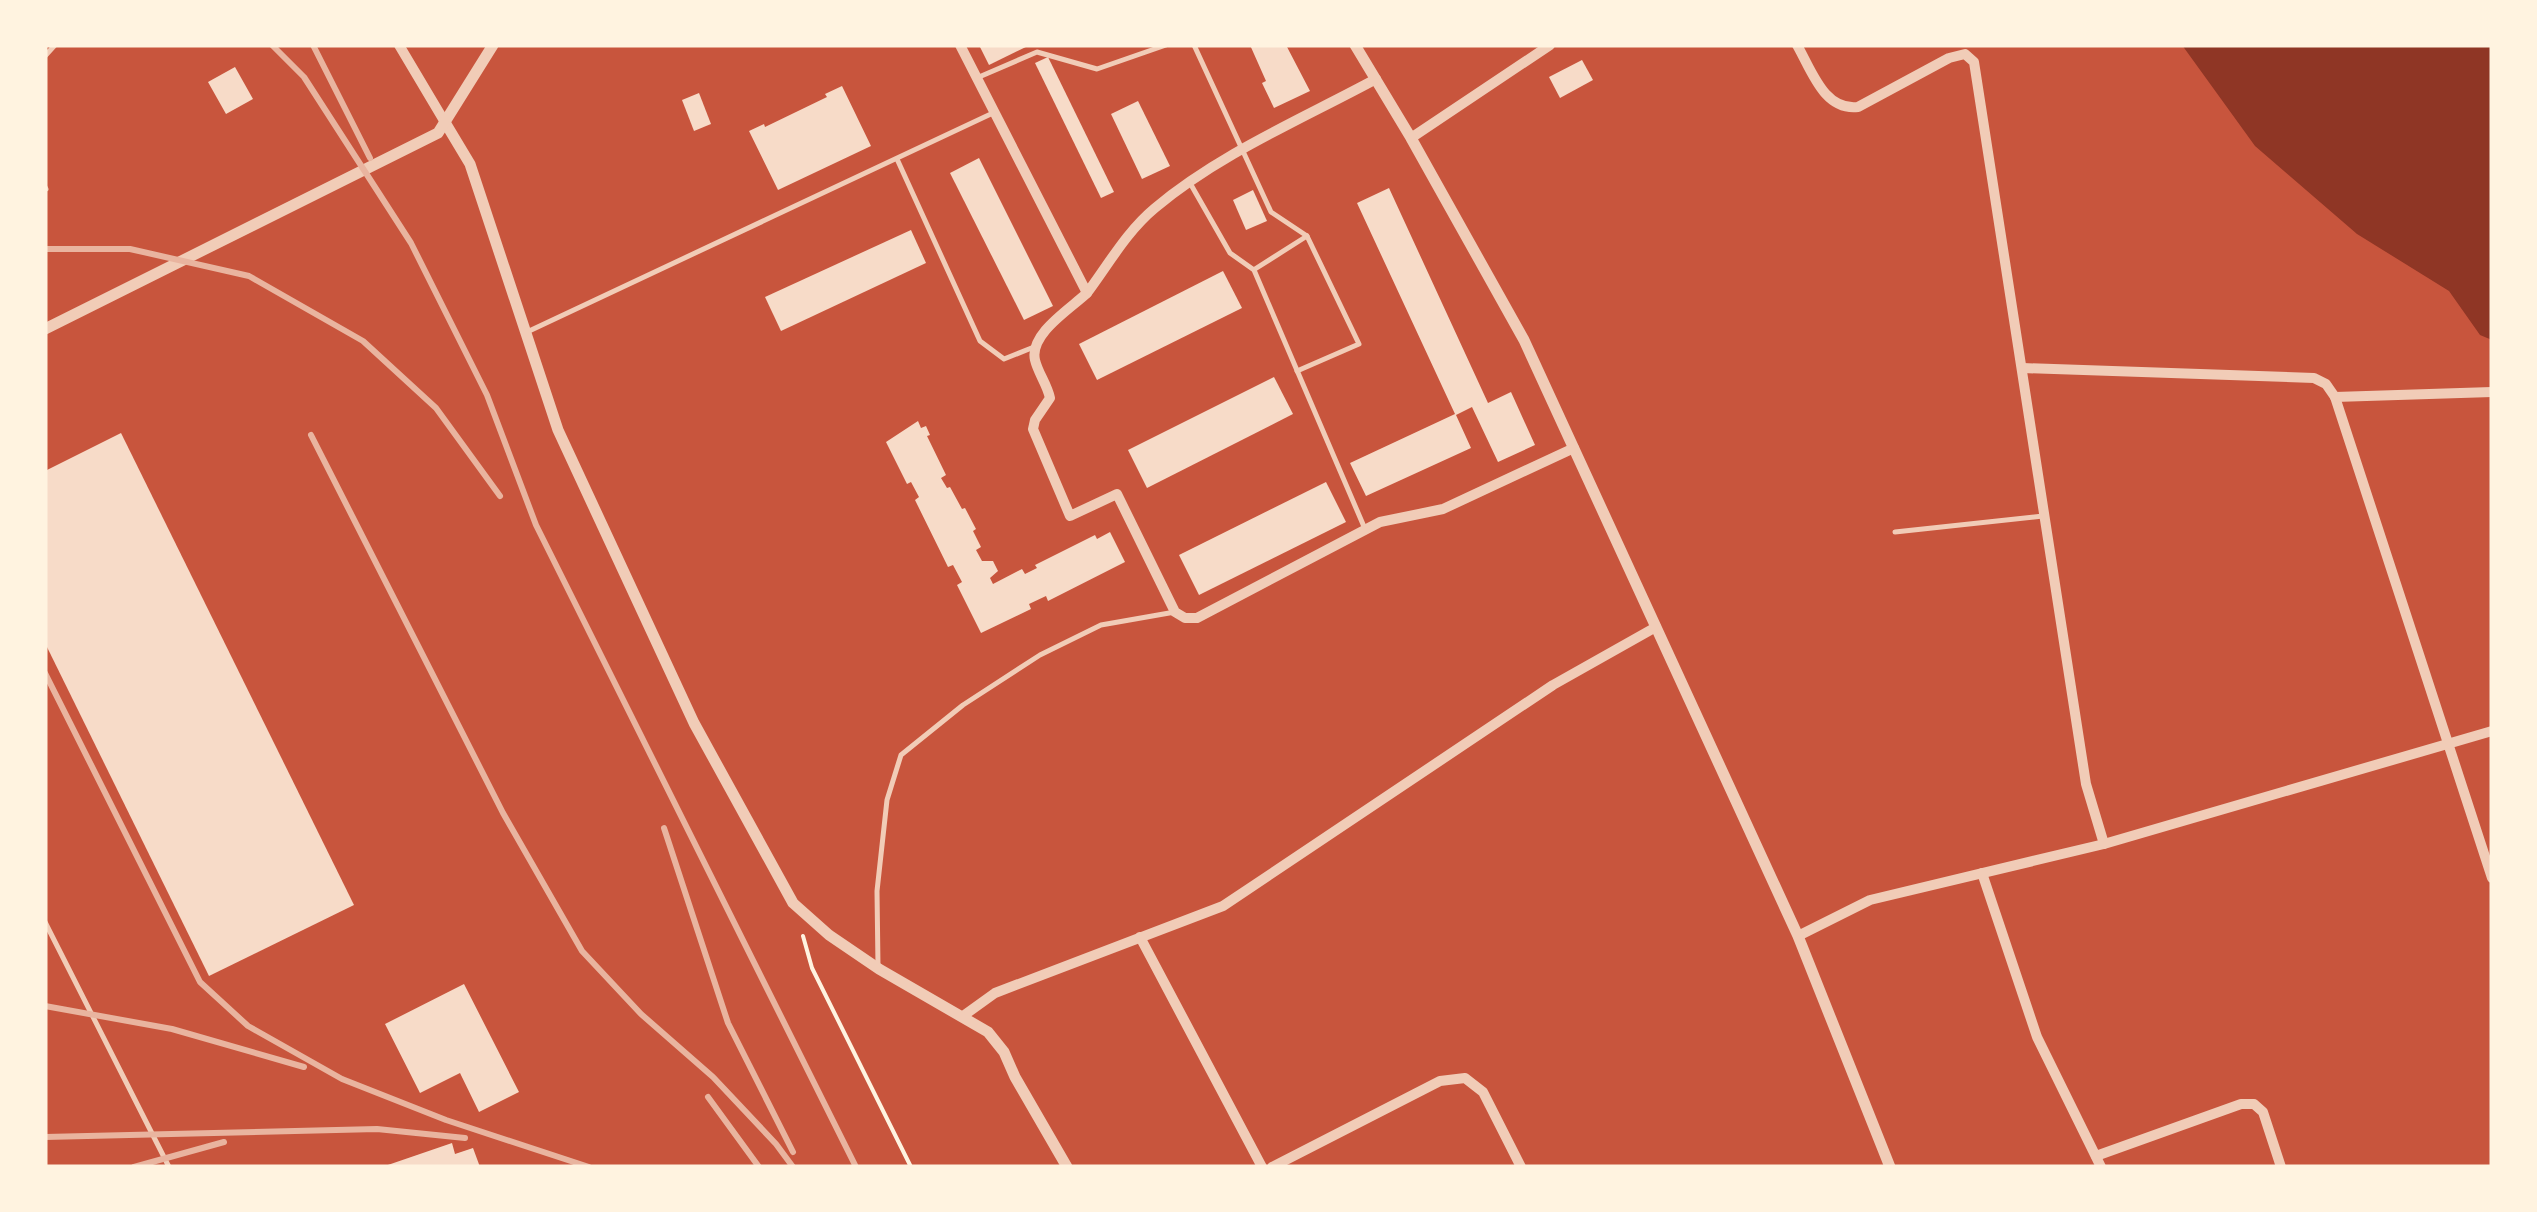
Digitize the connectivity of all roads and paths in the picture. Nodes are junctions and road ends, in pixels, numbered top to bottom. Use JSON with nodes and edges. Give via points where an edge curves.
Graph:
{"nodes":[{"id":1,"x":399,"y":45,"type":"edge"},
{"id":2,"x":493,"y":45,"type":"edge"},
{"id":3,"x":960,"y":45,"type":"edge"},
{"id":4,"x":1166,"y":45,"type":"edge"},
{"id":5,"x":1194,"y":45,"type":"edge"},
{"id":6,"x":1354,"y":45,"type":"edge"},
{"id":7,"x":1550,"y":45,"type":"edge"},
{"id":8,"x":1797,"y":45,"type":"edge"},
{"id":9,"x":55,"y":46,"type":"edge"},
{"id":10,"x":45,"y":56,"type":"edge"},
{"id":11,"x":976,"y":78,"type":"junction"},
{"id":12,"x":1376,"y":79,"type":"junction"},
{"id":13,"x":993,"y":114,"type":"junction"},
{"id":14,"x":446,"y":124,"type":"junction"},
{"id":15,"x":1411,"y":138,"type":"junction"},
{"id":16,"x":1241,"y":152,"type":"junction"},
{"id":17,"x":897,"y":158,"type":"junction"},
{"id":18,"x":1190,"y":183,"type":"junction"},
{"id":19,"x":1308,"y":236,"type":"junction"},
{"id":20,"x":1254,"y":270,"type":"junction"},
{"id":21,"x":1087,"y":294,"type":"junction"},
{"id":22,"x":45,"y":329,"type":"edge"},
{"id":23,"x":527,"y":332,"type":"junction"},
{"id":24,"x":1034,"y":346,"type":"junction"},
{"id":25,"x":2023,"y":368,"type":"junction"},
{"id":26,"x":1297,"y":370,"type":"junction"},
{"id":27,"x":2492,"y":392,"type":"edge"},
{"id":28,"x":2335,"y":398,"type":"junction"},
{"id":29,"x":1574,"y":448,"type":"junction"},
{"id":30,"x":2046,"y":516,"type":"junction"},
{"id":31,"x":1366,"y":530,"type":"junction"},
{"id":32,"x":1895,"y":532,"type":"dead end"},
{"id":33,"x":1175,"y":612,"type":"junction"},
{"id":34,"x":1656,"y":627,"type":"junction"},
{"id":35,"x":2492,"y":731,"type":"edge"},
{"id":36,"x":2448,"y":741,"type":"junction"},
{"id":37,"x":2104,"y":844,"type":"junction"},
{"id":38,"x":1982,"y":874,"type":"junction"},
{"id":39,"x":2492,"y":878,"type":"edge"},
{"id":40,"x":45,"y":922,"type":"edge"},
{"id":41,"x":803,"y":935,"type":"dead end"},
{"id":42,"x":1798,"y":936,"type":"junction"},
{"id":43,"x":1140,"y":937,"type":"junction"},
{"id":44,"x":878,"y":969,"type":"junction"},
{"id":45,"x":963,"y":1016,"type":"junction"},
{"id":46,"x":2099,"y":1161,"type":"edge"},
{"id":47,"x":169,"y":1167,"type":"edge"},
{"id":48,"x":911,"y":1167,"type":"edge"},
{"id":49,"x":1067,"y":1167,"type":"edge"},
{"id":50,"x":1262,"y":1167,"type":"edge"},
{"id":51,"x":1272,"y":1167,"type":"edge"},
{"id":52,"x":1521,"y":1167,"type":"edge"},
{"id":53,"x":1890,"y":1167,"type":"edge"},
{"id":54,"x":2281,"y":1167,"type":"edge"}],
"edges":[{"from":1,"to":14,"type":"street"},
{"from":2,"to":14,"type":"street"},
{"from":3,"to":11,"type":"street"},
{"from":4,"to":11,"type":"lane","via":[[1097,69],[1037,52]]},
{"from":5,"to":16,"type":"lane"},
{"from":6,"to":12,"type":"street"},
{"from":7,"to":15,"type":"street"},
{"from":8,"to":25,"type":"street","via":[[1829,101],[1843,109],[1949,58],[1965,54],[1974,62]]},
{"from":9,"to":10,"type":"lane"},
{"from":11,"to":13,"type":"street"},
{"from":12,"to":15,"type":"street"},
{"from":12,"to":16,"type":"street"},
{"from":13,"to":17,"type":"lane"},
{"from":13,"to":21,"type":"street"},
{"from":14,"to":22,"type":"street","via":[[401,154]]},
{"from":14,"to":23,"type":"street","via":[[470,164]]},
{"from":15,"to":29,"type":"street","via":[[1524,340]]},
{"from":16,"to":18,"type":"street"},
{"from":16,"to":19,"type":"lane","via":[[1271,212]]},
{"from":17,"to":23,"type":"lane"},
{"from":17,"to":24,"type":"lane","via":[[980,341],[1004,358]]},
{"from":18,"to":20,"type":"lane","via":[[1230,253]]},
{"from":18,"to":21,"type":"street","via":[[1153,210]]},
{"from":19,"to":20,"type":"lane"},
{"from":19,"to":26,"type":"lane","via":[[1359,344]]},
{"from":20,"to":26,"type":"lane"},
{"from":21,"to":24,"type":"street"},
{"from":23,"to":44,"type":"street","via":[[558,430],[694,722],[768,858],[793,902]]},
{"from":24,"to":33,"type":"street","via":[[1050,398],[1033,429],[1070,516],[1116,494]]},
{"from":25,"to":28,"type":"street","via":[[2314,378]]},
{"from":25,"to":30,"type":"street"},
{"from":26,"to":31,"type":"lane"},
{"from":27,"to":28,"type":"street"},
{"from":28,"to":36,"type":"street"},
{"from":29,"to":31,"type":"street","via":[[1442,509]]},
{"from":29,"to":34,"type":"street"},
{"from":30,"to":32,"type":"lane"},
{"from":30,"to":37,"type":"street","via":[[2086,784]]},
{"from":31,"to":33,"type":"street","via":[[1198,618]]},
{"from":33,"to":44,"type":"lane","via":[[1101,625],[1040,655],[901,755],[887,800],[877,890]]},
{"from":34,"to":42,"type":"street"},
{"from":34,"to":43,"type":"street","via":[[1553,685],[1224,906]]},
{"from":35,"to":36,"type":"street"},
{"from":36,"to":37,"type":"street"},
{"from":36,"to":39,"type":"street"},
{"from":37,"to":38,"type":"street"},
{"from":38,"to":42,"type":"street","via":[[1870,900]]},
{"from":38,"to":46,"type":"street","via":[[2037,1037]]},
{"from":40,"to":47,"type":"lane"},
{"from":41,"to":48,"type":"path","via":[[812,968]]},
{"from":42,"to":53,"type":"street"},
{"from":43,"to":45,"type":"street","via":[[995,993]]},
{"from":43,"to":50,"type":"street"},
{"from":44,"to":45,"type":"street"},
{"from":45,"to":49,"type":"street","via":[[1004,1052]]},
{"from":46,"to":54,"type":"street","via":[[2254,1104],[2263,1112]]},
{"from":51,"to":52,"type":"street","via":[[1440,1081],[1465,1078],[1483,1092]]}]}
